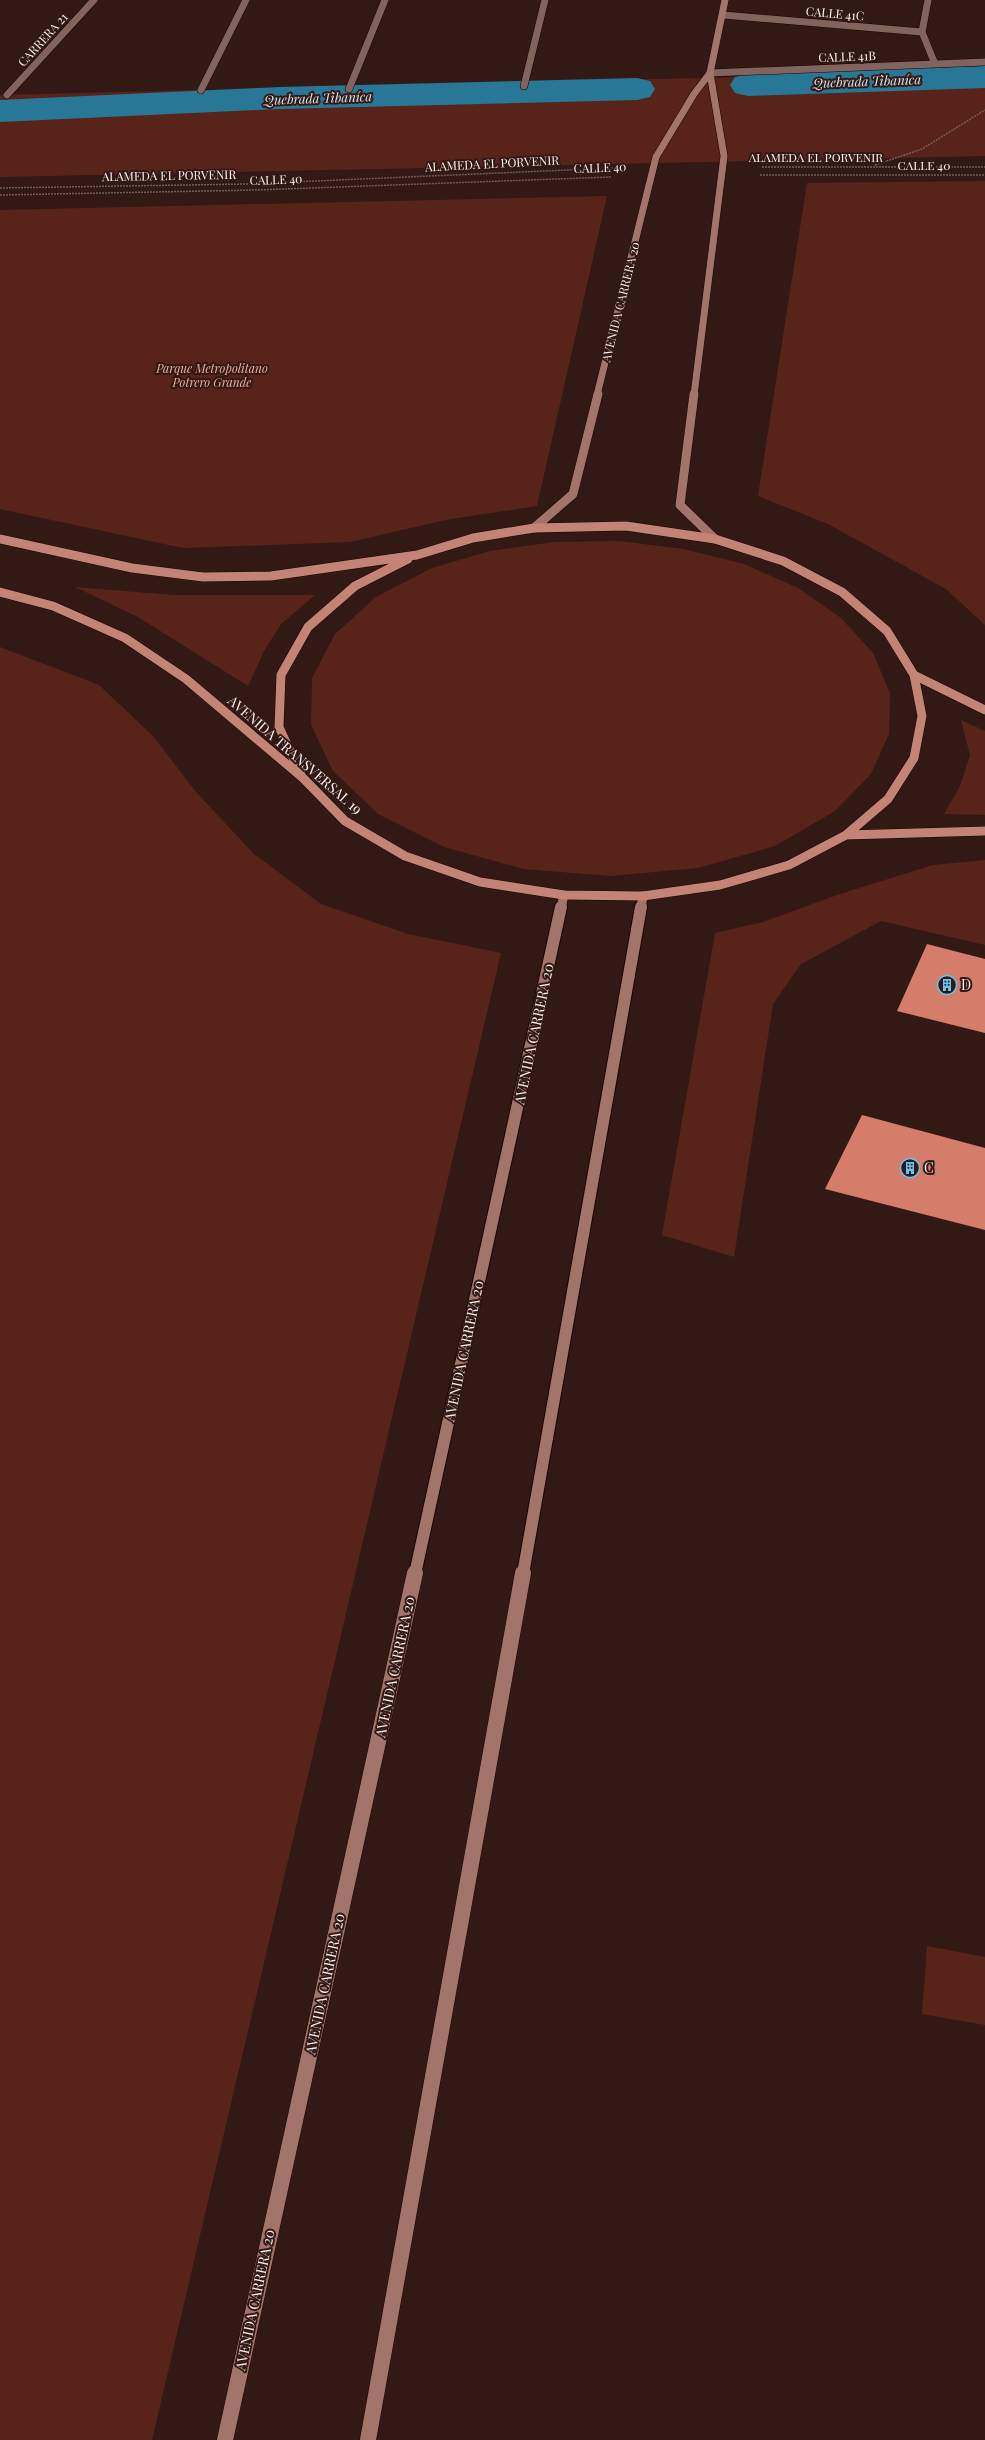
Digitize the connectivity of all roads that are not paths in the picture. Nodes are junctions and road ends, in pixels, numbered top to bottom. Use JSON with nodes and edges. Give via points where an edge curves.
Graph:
{"nodes":[{"id":1,"x":94,"y":0,"type":"edge"},
{"id":2,"x":246,"y":0,"type":"edge"},
{"id":3,"x":385,"y":0,"type":"edge"},
{"id":4,"x":545,"y":0,"type":"edge"},
{"id":5,"x":725,"y":0,"type":"edge"},
{"id":6,"x":928,"y":0,"type":"edge"},
{"id":7,"x":723,"y":15,"type":"junction"},
{"id":8,"x":922,"y":32,"type":"junction"},
{"id":9,"x":985,"y":62,"type":"edge"},
{"id":10,"x":935,"y":64,"type":"junction"},
{"id":11,"x":710,"y":73,"type":"junction"},
{"id":12,"x":524,"y":86,"type":"dead end"},
{"id":13,"x":348,"y":89,"type":"dead end"},
{"id":14,"x":201,"y":90,"type":"dead end"},
{"id":15,"x":7,"y":95,"type":"dead end"},
{"id":16,"x":534,"y":528,"type":"junction"},
{"id":17,"x":0,"y":539,"type":"edge"},
{"id":18,"x":715,"y":539,"type":"junction"},
{"id":19,"x":417,"y":555,"type":"junction"},
{"id":20,"x":0,"y":592,"type":"edge"},
{"id":21,"x":914,"y":675,"type":"junction"},
{"id":22,"x":985,"y":710,"type":"edge"},
{"id":23,"x":302,"y":778,"type":"junction"},
{"id":24,"x":985,"y":831,"type":"edge"},
{"id":25,"x":846,"y":835,"type":"junction"},
{"id":26,"x":564,"y":895,"type":"junction"},
{"id":27,"x":643,"y":896,"type":"junction"},
{"id":28,"x":225,"y":2440,"type":"edge"},
{"id":29,"x":368,"y":2440,"type":"edge"}],
"edges":[{"from":1,"to":15,"type":"street","name":"CARRERA 21"},
{"from":2,"to":14,"type":"street"},
{"from":3,"to":13,"type":"street"},
{"from":4,"to":12,"type":"street"},
{"from":5,"to":7,"type":"street","name":"AVENIDA CARRERA 20"},
{"from":6,"to":8,"type":"street"},
{"from":7,"to":8,"type":"street","name":"CALLE 41C"},
{"from":7,"to":11,"type":"street","name":"AVENIDA CARRERA 20"},
{"from":8,"to":10,"type":"street"},
{"from":9,"to":10,"type":"street","name":"CALLE 41B"},
{"from":10,"to":11,"type":"street","name":"CALLE 41B"},
{"from":11,"to":16,"type":"street","name":"AVENIDA CARRERA 20","via":[[694,94],[656,157],[574,494]]},
{"from":11,"to":18,"type":"street","name":"AVENIDA CARRERA 20","via":[[724,156],[680,505]]},
{"from":16,"to":18,"type":"main road","via":[[626,526]]},
{"from":16,"to":19,"type":"main road","via":[[473,538]]},
{"from":17,"to":19,"type":"main road","via":[[132,568],[203,577],[271,576]]},
{"from":18,"to":21,"type":"main road","via":[[783,561],[842,592],[887,630]]},
{"from":19,"to":23,"type":"main road","via":[[355,586],[308,627],[281,675],[280,727]]},
{"from":20,"to":23,"type":"main road","name":"AVENIDA TRANSVERSAL 19","via":[[53,606],[125,638],[186,679]]},
{"from":21,"to":22,"type":"main road"},
{"from":21,"to":25,"type":"main road","via":[[922,716],[914,758],[888,798]]},
{"from":23,"to":26,"type":"main road","name":"AVENIDA TRANSVERSAL 19","via":[[345,821],[405,856],[480,882]]},
{"from":24,"to":25,"type":"main road","name":"AVENIDA TRANSVERSAL 19"},
{"from":25,"to":27,"type":"main road","name":"AVENIDA TRANSVERSAL 19","via":[[782,867],[720,885]]},
{"from":26,"to":27,"type":"main road","name":"AVENIDA TRANSVERSAL 19"},
{"from":26,"to":28,"type":"street","name":"AVENIDA CARRERA 20"},
{"from":27,"to":29,"type":"street","via":[[599,1157]]}]}
